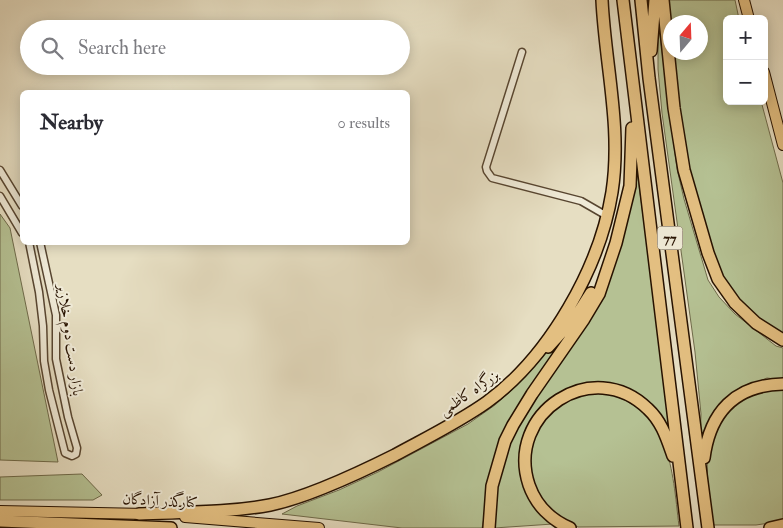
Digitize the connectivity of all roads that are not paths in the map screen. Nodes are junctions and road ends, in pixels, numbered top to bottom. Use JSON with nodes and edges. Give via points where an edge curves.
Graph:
{"nodes":[{"id":1,"x":602,"y":0,"type":"edge"},
{"id":2,"x":623,"y":0,"type":"edge"},
{"id":3,"x":641,"y":0,"type":"edge"},
{"id":4,"x":655,"y":0,"type":"edge"},
{"id":5,"x":663,"y":0,"type":"edge"},
{"id":6,"x":744,"y":0,"type":"edge"},
{"id":7,"x":748,"y":15,"type":"edge"},
{"id":8,"x":522,"y":52,"type":"dead end"},
{"id":9,"x":631,"y":74,"type":"junction"},
{"id":10,"x":649,"y":78,"type":"junction"},
{"id":11,"x":768,"y":87,"type":"edge"},
{"id":12,"x":783,"y":145,"type":"edge"},
{"id":13,"x":0,"y":170,"type":"edge"},
{"id":14,"x":0,"y":196,"type":"edge"},
{"id":15,"x":20,"y":203,"type":"edge"},
{"id":16,"x":607,"y":216,"type":"junction"},
{"id":17,"x":20,"y":230,"type":"edge"},
{"id":18,"x":29,"y":245,"type":"edge"},
{"id":19,"x":41,"y":245,"type":"edge"},
{"id":20,"x":609,"y":264,"type":"junction"},
{"id":21,"x":783,"y":340,"type":"edge"},
{"id":22,"x":533,"y":359,"type":"junction"},
{"id":23,"x":783,"y":384,"type":"edge"},
{"id":24,"x":680,"y":475,"type":"junction"},
{"id":25,"x":702,"y":475,"type":"junction"},
{"id":26,"x":0,"y":511,"type":"edge"},
{"id":27,"x":139,"y":514,"type":"junction"},
{"id":28,"x":0,"y":521,"type":"edge"},
{"id":29,"x":783,"y":525,"type":"edge"},
{"id":30,"x":171,"y":528,"type":"edge"},
{"id":31,"x":319,"y":528,"type":"edge"},
{"id":32,"x":489,"y":528,"type":"edge"},
{"id":33,"x":570,"y":528,"type":"edge"},
{"id":34,"x":687,"y":528,"type":"edge"},
{"id":35,"x":708,"y":528,"type":"edge"},
{"id":36,"x":770,"y":528,"type":"edge"}],
"edges":[{"from":1,"to":16,"type":"highway","name":"بزرگراه کاظمی","via":[[616,138]]},
{"from":2,"to":9,"type":"highway","number":"77"},
{"from":3,"to":10,"type":"highway","number":"77"},
{"from":4,"to":10,"type":"highway"},
{"from":5,"to":21,"type":"highway","via":[[684,170],[708,253],[718,280],[735,303],[756,324]]},
{"from":6,"to":7,"type":"main road"},
{"from":8,"to":16,"type":"street","via":[[487,171],[492,178],[581,201]]},
{"from":9,"to":20,"type":"highway","via":[[630,186]]},
{"from":9,"to":24,"type":"highway","number":"77"},
{"from":10,"to":25,"type":"highway","number":"77"},
{"from":11,"to":12,"type":"main road"},
{"from":13,"to":15,"type":"street"},
{"from":14,"to":17,"type":"street"},
{"from":16,"to":22,"type":"highway","name":"بزرگراه کاظمی","via":[[589,271],[568,310]]},
{"from":18,"to":19,"type":"street","name":"بازار دست دوم خلازیر","via":[[39,292],[49,390],[65,453],[72,456],[77,448],[56,359],[56,316]]},
{"from":20,"to":22,"type":"highway","via":[[577,315],[554,342]]},
{"from":20,"to":32,"type":"highway","via":[[599,294],[532,394],[505,441],[492,486]]},
{"from":22,"to":27,"type":"highway","name":"بزرگراه کاظمی","via":[[508,385],[472,412],[369,468],[305,494],[271,505],[238,510]]},
{"from":23,"to":25,"type":"highway","via":[[757,386],[726,406],[709,431]]},
{"from":24,"to":33,"type":"highway","via":[[663,428],[642,404],[627,394],[604,388],[571,392],[539,418],[528,440],[525,465],[527,479],[537,501],[553,519]]},
{"from":24,"to":34,"type":"highway","number":"77"},
{"from":25,"to":35,"type":"highway","number":"77"},
{"from":26,"to":27,"type":"main road","name":"کنارگذر آزادگان"},
{"from":27,"to":31,"type":"main road","name":"کنارگذر آزادگان"},
{"from":28,"to":30,"type":"highway"},
{"from":29,"to":36,"type":"highway"}]}
